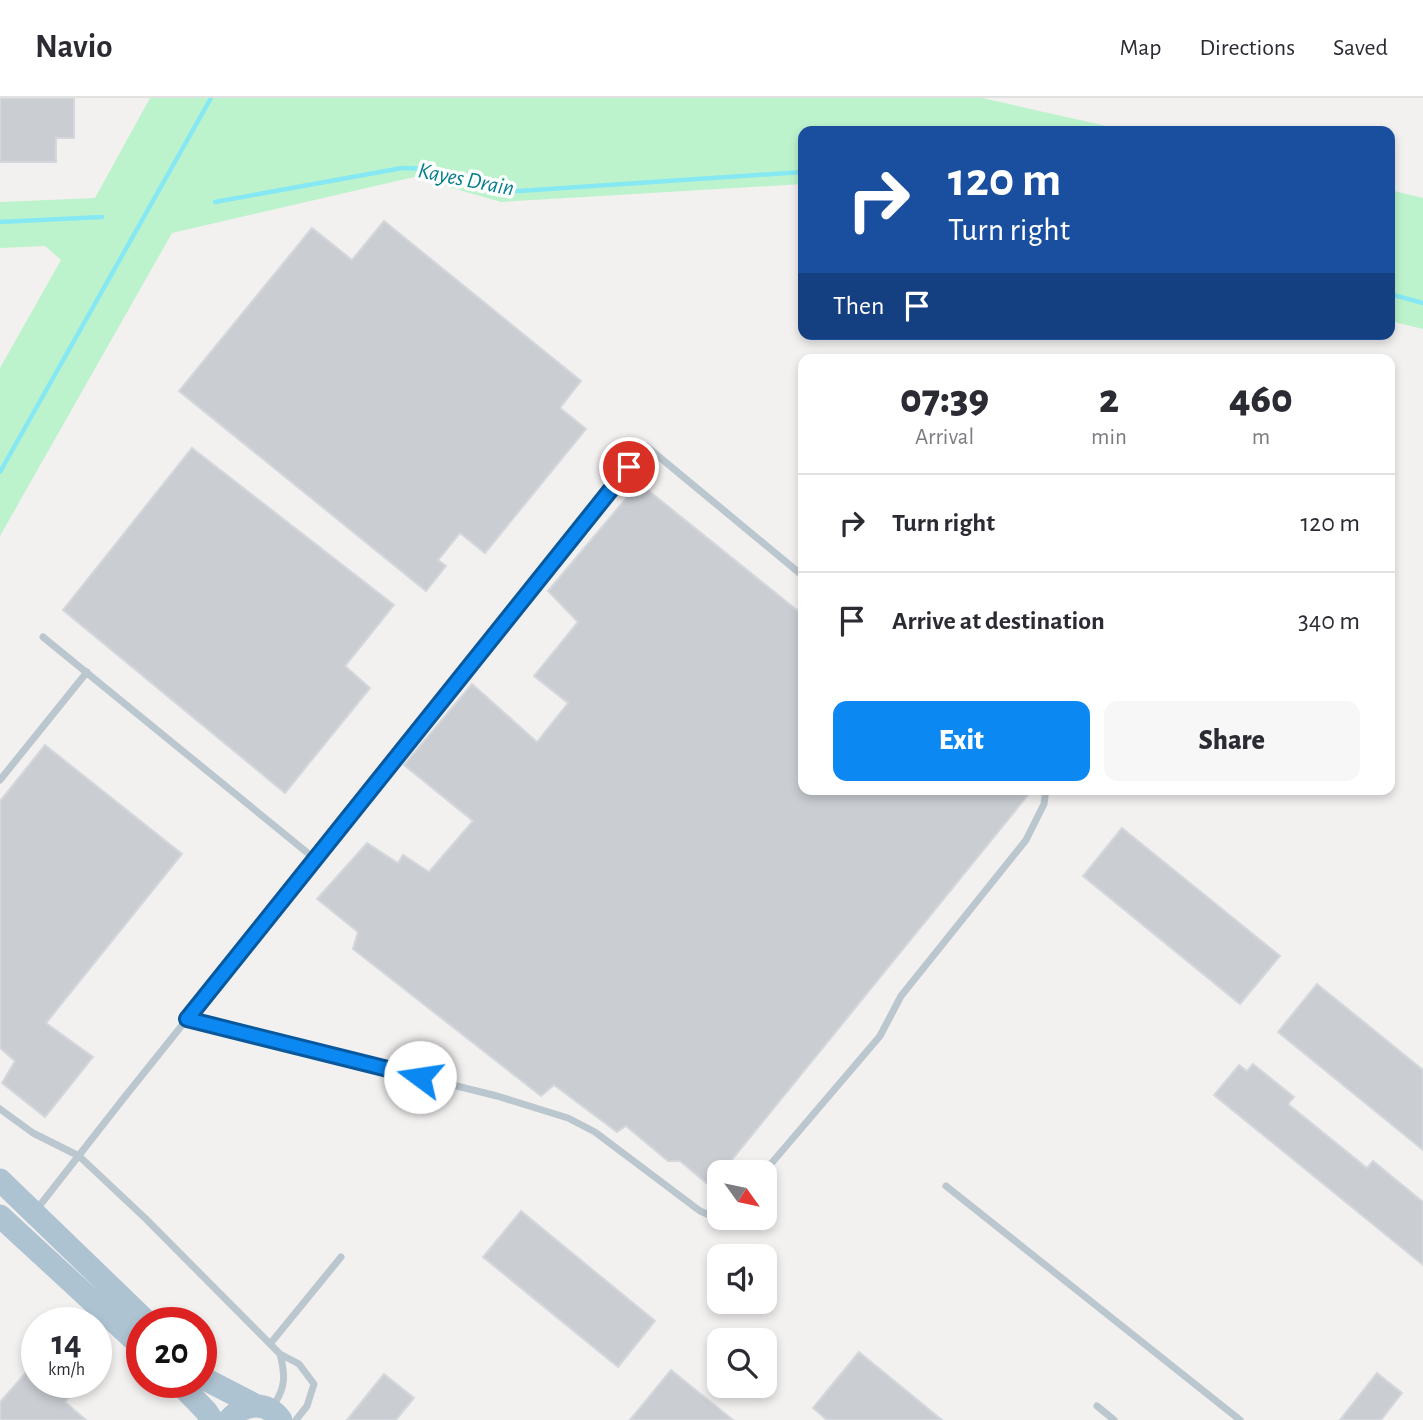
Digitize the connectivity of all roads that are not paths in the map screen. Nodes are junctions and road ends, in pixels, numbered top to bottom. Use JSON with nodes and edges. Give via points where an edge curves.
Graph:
{"nodes":[{"id":1,"x":798,"y":572,"type":"edge"},
{"id":2,"x":44,"y":637,"type":"dead end"},
{"id":3,"x":87,"y":673,"type":"junction"},
{"id":4,"x":0,"y":780,"type":"edge"},
{"id":5,"x":1045,"y":795,"type":"edge"},
{"id":6,"x":315,"y":859,"type":"junction"},
{"id":7,"x":187,"y":1019,"type":"junction"},
{"id":8,"x":0,"y":1109,"type":"edge"},
{"id":9,"x":79,"y":1156,"type":"junction"},
{"id":10,"x":774,"y":1160,"type":"edge"},
{"id":11,"x":0,"y":1180,"type":"edge"},
{"id":12,"x":946,"y":1186,"type":"dead end"},
{"id":13,"x":34,"y":1211,"type":"junction"},
{"id":14,"x":707,"y":1214,"type":"edge"},
{"id":15,"x":0,"y":1216,"type":"edge"},
{"id":16,"x":341,"y":1257,"type":"dead end"},
{"id":17,"x":132,"y":1307,"type":"edge"},
{"id":18,"x":126,"y":1332,"type":"edge"},
{"id":19,"x":270,"y":1344,"type":"junction"},
{"id":20,"x":279,"y":1354,"type":"junction"},
{"id":21,"x":217,"y":1385,"type":"edge"},
{"id":22,"x":193,"y":1398,"type":"edge"},
{"id":23,"x":260,"y":1406,"type":"junction"},
{"id":24,"x":1097,"y":1406,"type":"dead end"},
{"id":25,"x":212,"y":1420,"type":"edge"},
{"id":26,"x":229,"y":1420,"type":"edge"},
{"id":27,"x":281,"y":1420,"type":"edge"},
{"id":28,"x":296,"y":1420,"type":"edge"},
{"id":29,"x":1114,"y":1420,"type":"edge"},
{"id":30,"x":1240,"y":1420,"type":"edge"}],
"edges":[{"from":1,"to":6,"type":"lane","via":[[646,446]]},
{"from":2,"to":3,"type":"lane"},
{"from":3,"to":4,"type":"lane"},
{"from":3,"to":6,"type":"lane"},
{"from":5,"to":10,"type":"lane","via":[[1026,840],[901,996],[880,1036]]},
{"from":6,"to":7,"type":"lane"},
{"from":7,"to":9,"type":"lane"},
{"from":7,"to":14,"type":"lane","via":[[568,1118],[595,1132]]},
{"from":8,"to":9,"type":"lane","via":[[33,1133]]},
{"from":9,"to":13,"type":"lane"},
{"from":9,"to":19,"type":"lane"},
{"from":11,"to":13,"type":"main road"},
{"from":12,"to":30,"type":"lane"},
{"from":13,"to":17,"type":"main road"},
{"from":15,"to":18,"type":"main road"},
{"from":16,"to":19,"type":"lane"},
{"from":19,"to":20,"type":"lane"},
{"from":20,"to":23,"type":"lane","via":[[284,1390],[275,1403]]},
{"from":20,"to":28,"type":"lane","via":[[299,1364],[314,1384]]},
{"from":21,"to":23,"type":"main road"},
{"from":22,"to":25,"type":"main road"},
{"from":23,"to":26,"type":"main road","via":[[247,1406]]},
{"from":23,"to":27,"type":"main road"},
{"from":24,"to":29,"type":"lane"}]}
